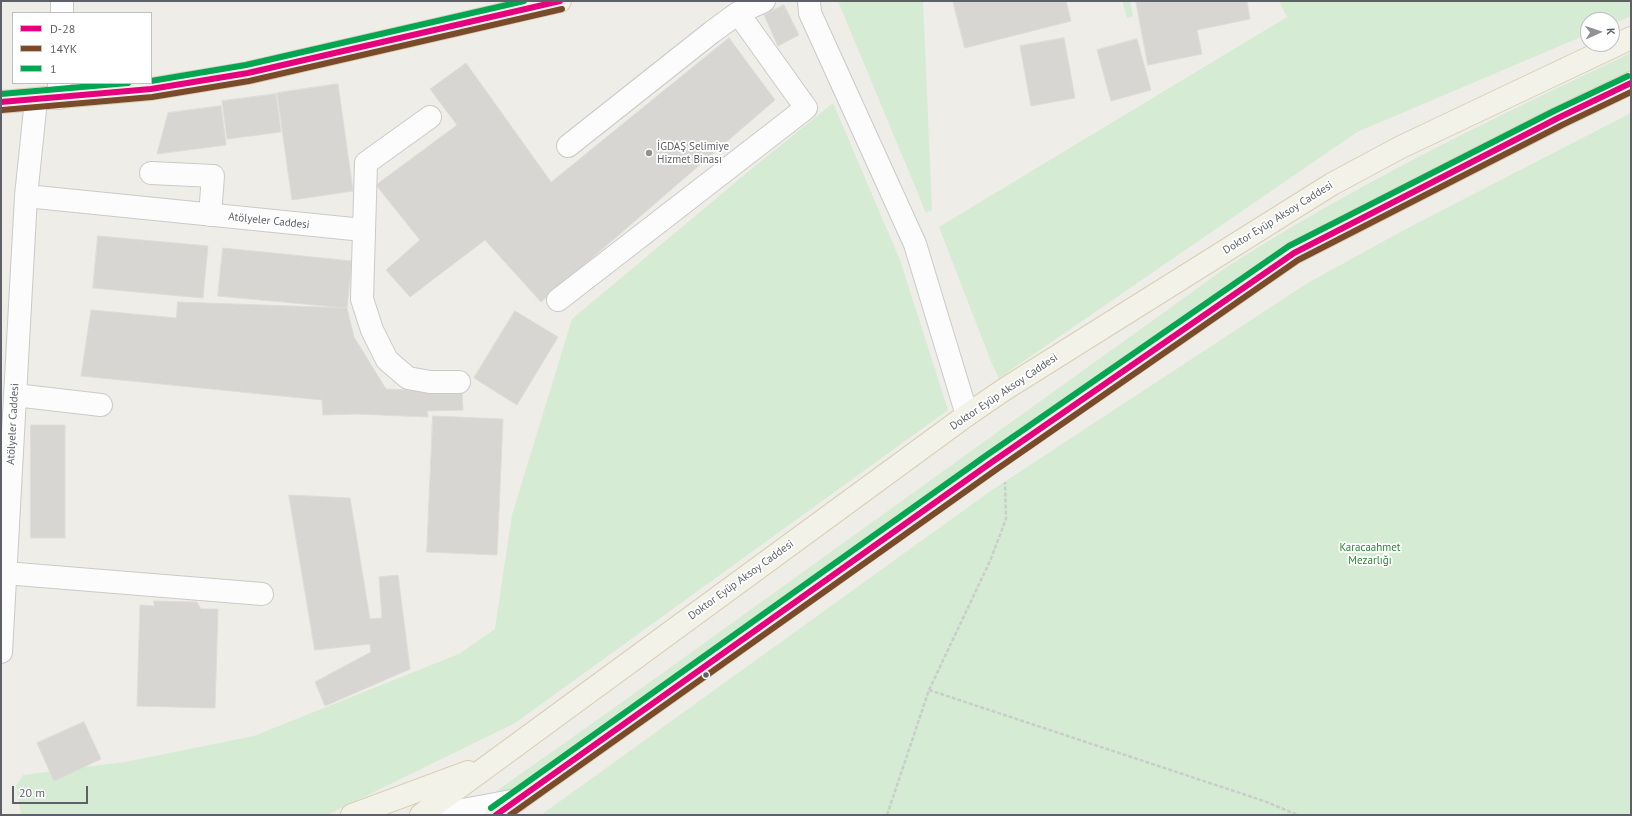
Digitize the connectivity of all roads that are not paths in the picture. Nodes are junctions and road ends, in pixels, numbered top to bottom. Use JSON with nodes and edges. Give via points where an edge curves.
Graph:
{"nodes":[{"id":1,"x":62,"y":1,"type":"edge"},
{"id":2,"x":560,"y":1,"type":"edge"},
{"id":3,"x":764,"y":1,"type":"edge"},
{"id":4,"x":809,"y":1,"type":"edge"},
{"id":5,"x":62,"y":12,"type":"edge"},
{"id":6,"x":738,"y":13,"type":"junction"},
{"id":7,"x":1631,"y":38,"type":"edge"},
{"id":8,"x":1631,"y":83,"type":"edge"},
{"id":9,"x":59,"y":90,"type":"edge"},
{"id":10,"x":36,"y":100,"type":"junction"},
{"id":11,"x":1,"y":102,"type":"edge"},
{"id":12,"x":430,"y":117,"type":"dead end"},
{"id":13,"x":568,"y":146,"type":"dead end"},
{"id":14,"x":151,"y":173,"type":"dead end"},
{"id":15,"x":26,"y":196,"type":"junction"},
{"id":16,"x":210,"y":215,"type":"junction"},
{"id":17,"x":354,"y":229,"type":"junction"},
{"id":18,"x":558,"y":300,"type":"dead end"},
{"id":19,"x":459,"y":382,"type":"dead end"},
{"id":20,"x":15,"y":395,"type":"junction"},
{"id":21,"x":101,"y":405,"type":"dead end"},
{"id":22,"x":967,"y":415,"type":"junction"},
{"id":23,"x":5,"y":573,"type":"junction"},
{"id":24,"x":262,"y":594,"type":"dead end"},
{"id":25,"x":1,"y":652,"type":"edge"},
{"id":26,"x":493,"y":762,"type":"junction"},
{"id":27,"x":517,"y":800,"type":"junction"},
{"id":28,"x":352,"y":815,"type":"edge"},
{"id":29,"x":421,"y":815,"type":"edge"},
{"id":30,"x":436,"y":815,"type":"edge"},
{"id":31,"x":496,"y":815,"type":"edge"}],
"edges":[{"from":1,"to":5,"type":"street"},
{"from":2,"to":9,"type":"main road","via":[[248,73],[151,89]]},
{"from":3,"to":6,"type":"street"},
{"from":4,"to":22,"type":"street","via":[[810,13],[915,244]]},
{"from":6,"to":13,"type":"street"},
{"from":6,"to":18,"type":"street","via":[[806,108]]},
{"from":7,"to":22,"type":"main road","name":"Doktor Eyüp Aksoy Caddesi","via":[[1401,147],[1332,184]]},
{"from":8,"to":27,"type":"main road","via":[[1294,253],[1003,454]]},
{"from":9,"to":10,"type":"main road"},
{"from":10,"to":11,"type":"main road"},
{"from":10,"to":15,"type":"street","name":"Atölyeler Caddesi"},
{"from":12,"to":17,"type":"street","via":[[366,163]]},
{"from":14,"to":16,"type":"street","via":[[213,176]]},
{"from":15,"to":16,"type":"street","name":"Atölyeler Caddesi"},
{"from":15,"to":20,"type":"street","name":"Atölyeler Caddesi"},
{"from":16,"to":17,"type":"street","name":"Atölyeler Caddesi"},
{"from":17,"to":19,"type":"street","via":[[362,299],[372,330],[387,360],[408,378],[430,382]]},
{"from":20,"to":21,"type":"street"},
{"from":20,"to":23,"type":"street","name":"Atölyeler Caddesi"},
{"from":22,"to":26,"type":"main road","name":"Doktor Eyüp Aksoy Caddesi"},
{"from":23,"to":24,"type":"street"},
{"from":23,"to":25,"type":"street","name":"Atölyeler Caddesi"},
{"from":26,"to":28,"type":"main road"},
{"from":26,"to":29,"type":"main road","name":"Doktor Eyüp Aksoy Caddesi"},
{"from":27,"to":30,"type":"street"},
{"from":27,"to":31,"type":"main road"}]}
